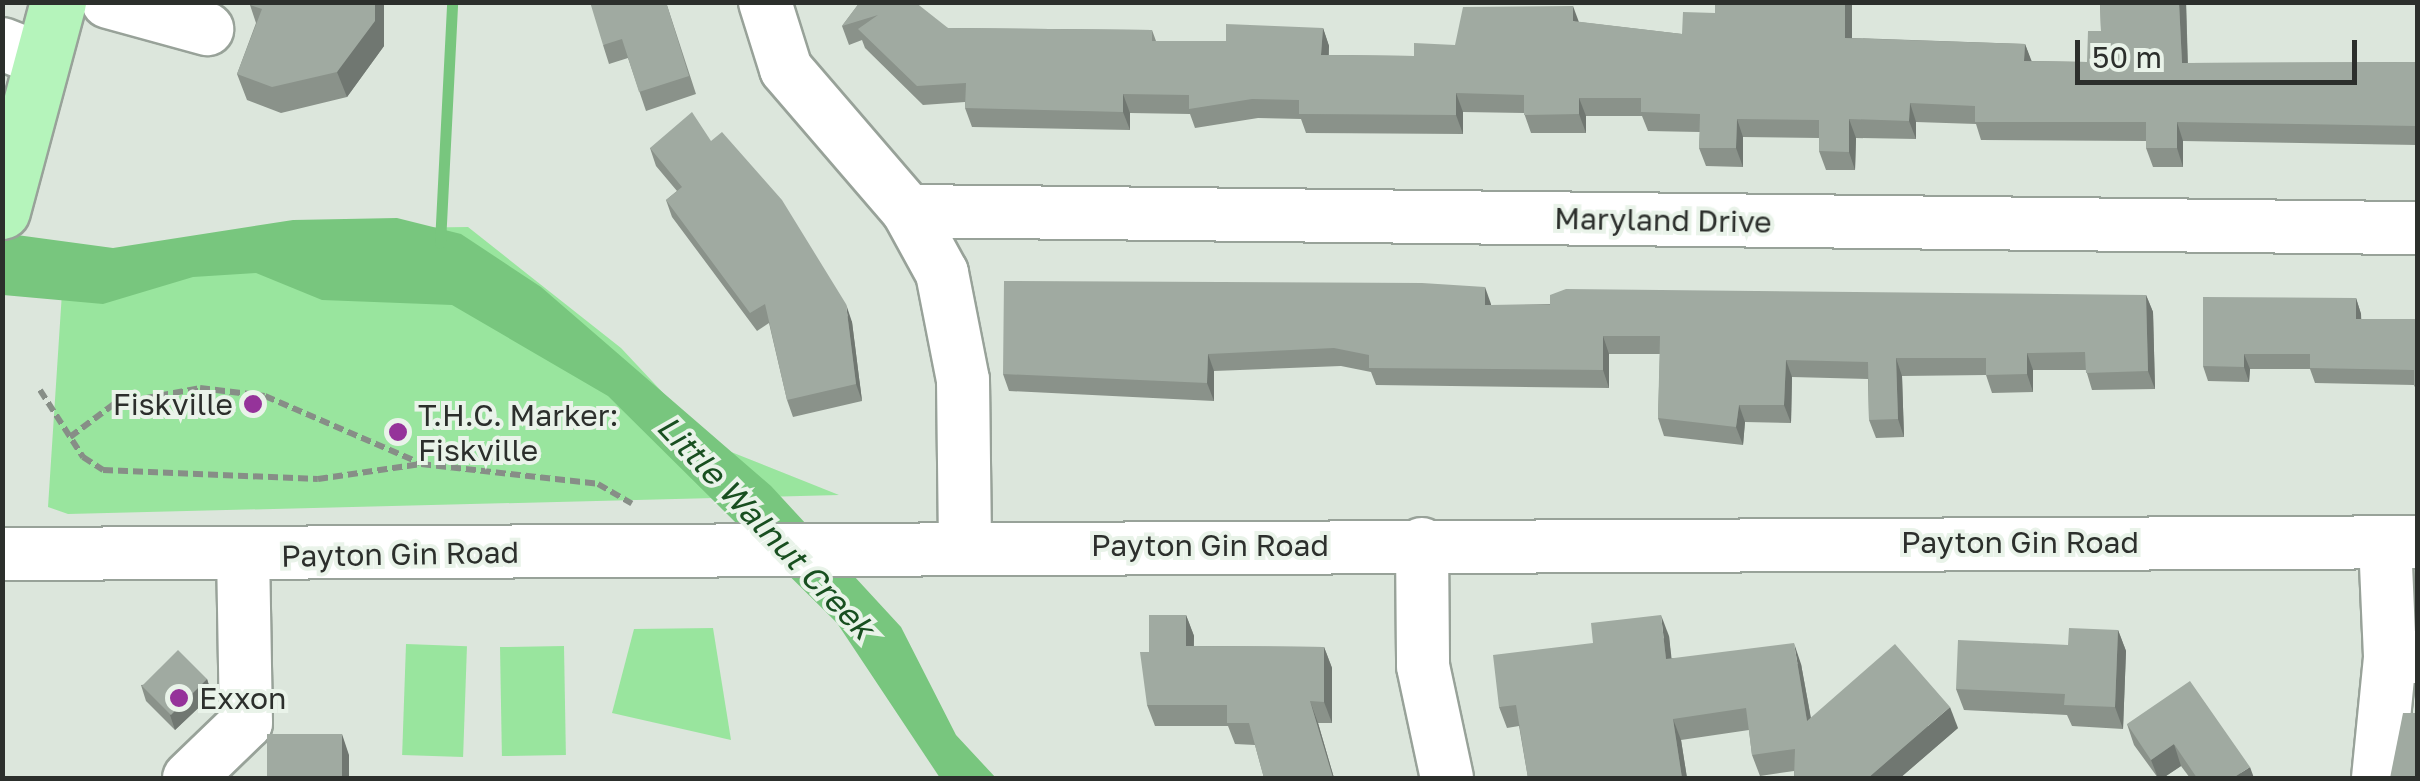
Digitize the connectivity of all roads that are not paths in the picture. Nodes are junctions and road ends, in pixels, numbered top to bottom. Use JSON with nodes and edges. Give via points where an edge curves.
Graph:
{"nodes":[{"id":1,"x":58,"y":2,"type":"edge"},
{"id":2,"x":108,"y":2,"type":"edge"},
{"id":3,"x":765,"y":2,"type":"edge"},
{"id":4,"x":206,"y":28,"type":"dead end"},
{"id":5,"x":25,"y":62,"type":"edge"},
{"id":6,"x":2,"y":211,"type":"edge"},
{"id":7,"x":908,"y":212,"type":"junction"},
{"id":8,"x":2418,"y":228,"type":"edge"},
{"id":9,"x":2401,"y":542,"type":"edge"},
{"id":10,"x":1422,"y":544,"type":"junction"},
{"id":11,"x":965,"y":548,"type":"junction"},
{"id":12,"x":2,"y":554,"type":"edge"},
{"id":13,"x":243,"y":558,"type":"junction"},
{"id":14,"x":2404,"y":657,"type":"edge"},
{"id":15,"x":189,"y":778,"type":"edge"},
{"id":16,"x":1447,"y":778,"type":"edge"},
{"id":17,"x":2378,"y":778,"type":"edge"}],
"edges":[{"from":1,"to":5,"type":"main road"},
{"from":2,"to":4,"type":"street"},
{"from":3,"to":7,"type":"street","via":[[786,69]]},
{"from":5,"to":6,"type":"main road"},
{"from":7,"to":8,"type":"street","name":"Maryland Drive"},
{"from":7,"to":11,"type":"street","via":[[942,272],[956,326]]},
{"from":9,"to":10,"type":"street","name":"Payton Gin Road"},
{"from":9,"to":14,"type":"street"},
{"from":10,"to":11,"type":"street","name":"Payton Gin Road"},
{"from":10,"to":16,"type":"street","via":[[1423,666]]},
{"from":11,"to":13,"type":"street","name":"Payton Gin Road","via":[[724,546]]},
{"from":12,"to":13,"type":"street","name":"Payton Gin Road"},
{"from":13,"to":15,"type":"street","via":[[246,723]]},
{"from":14,"to":17,"type":"street"}]}
